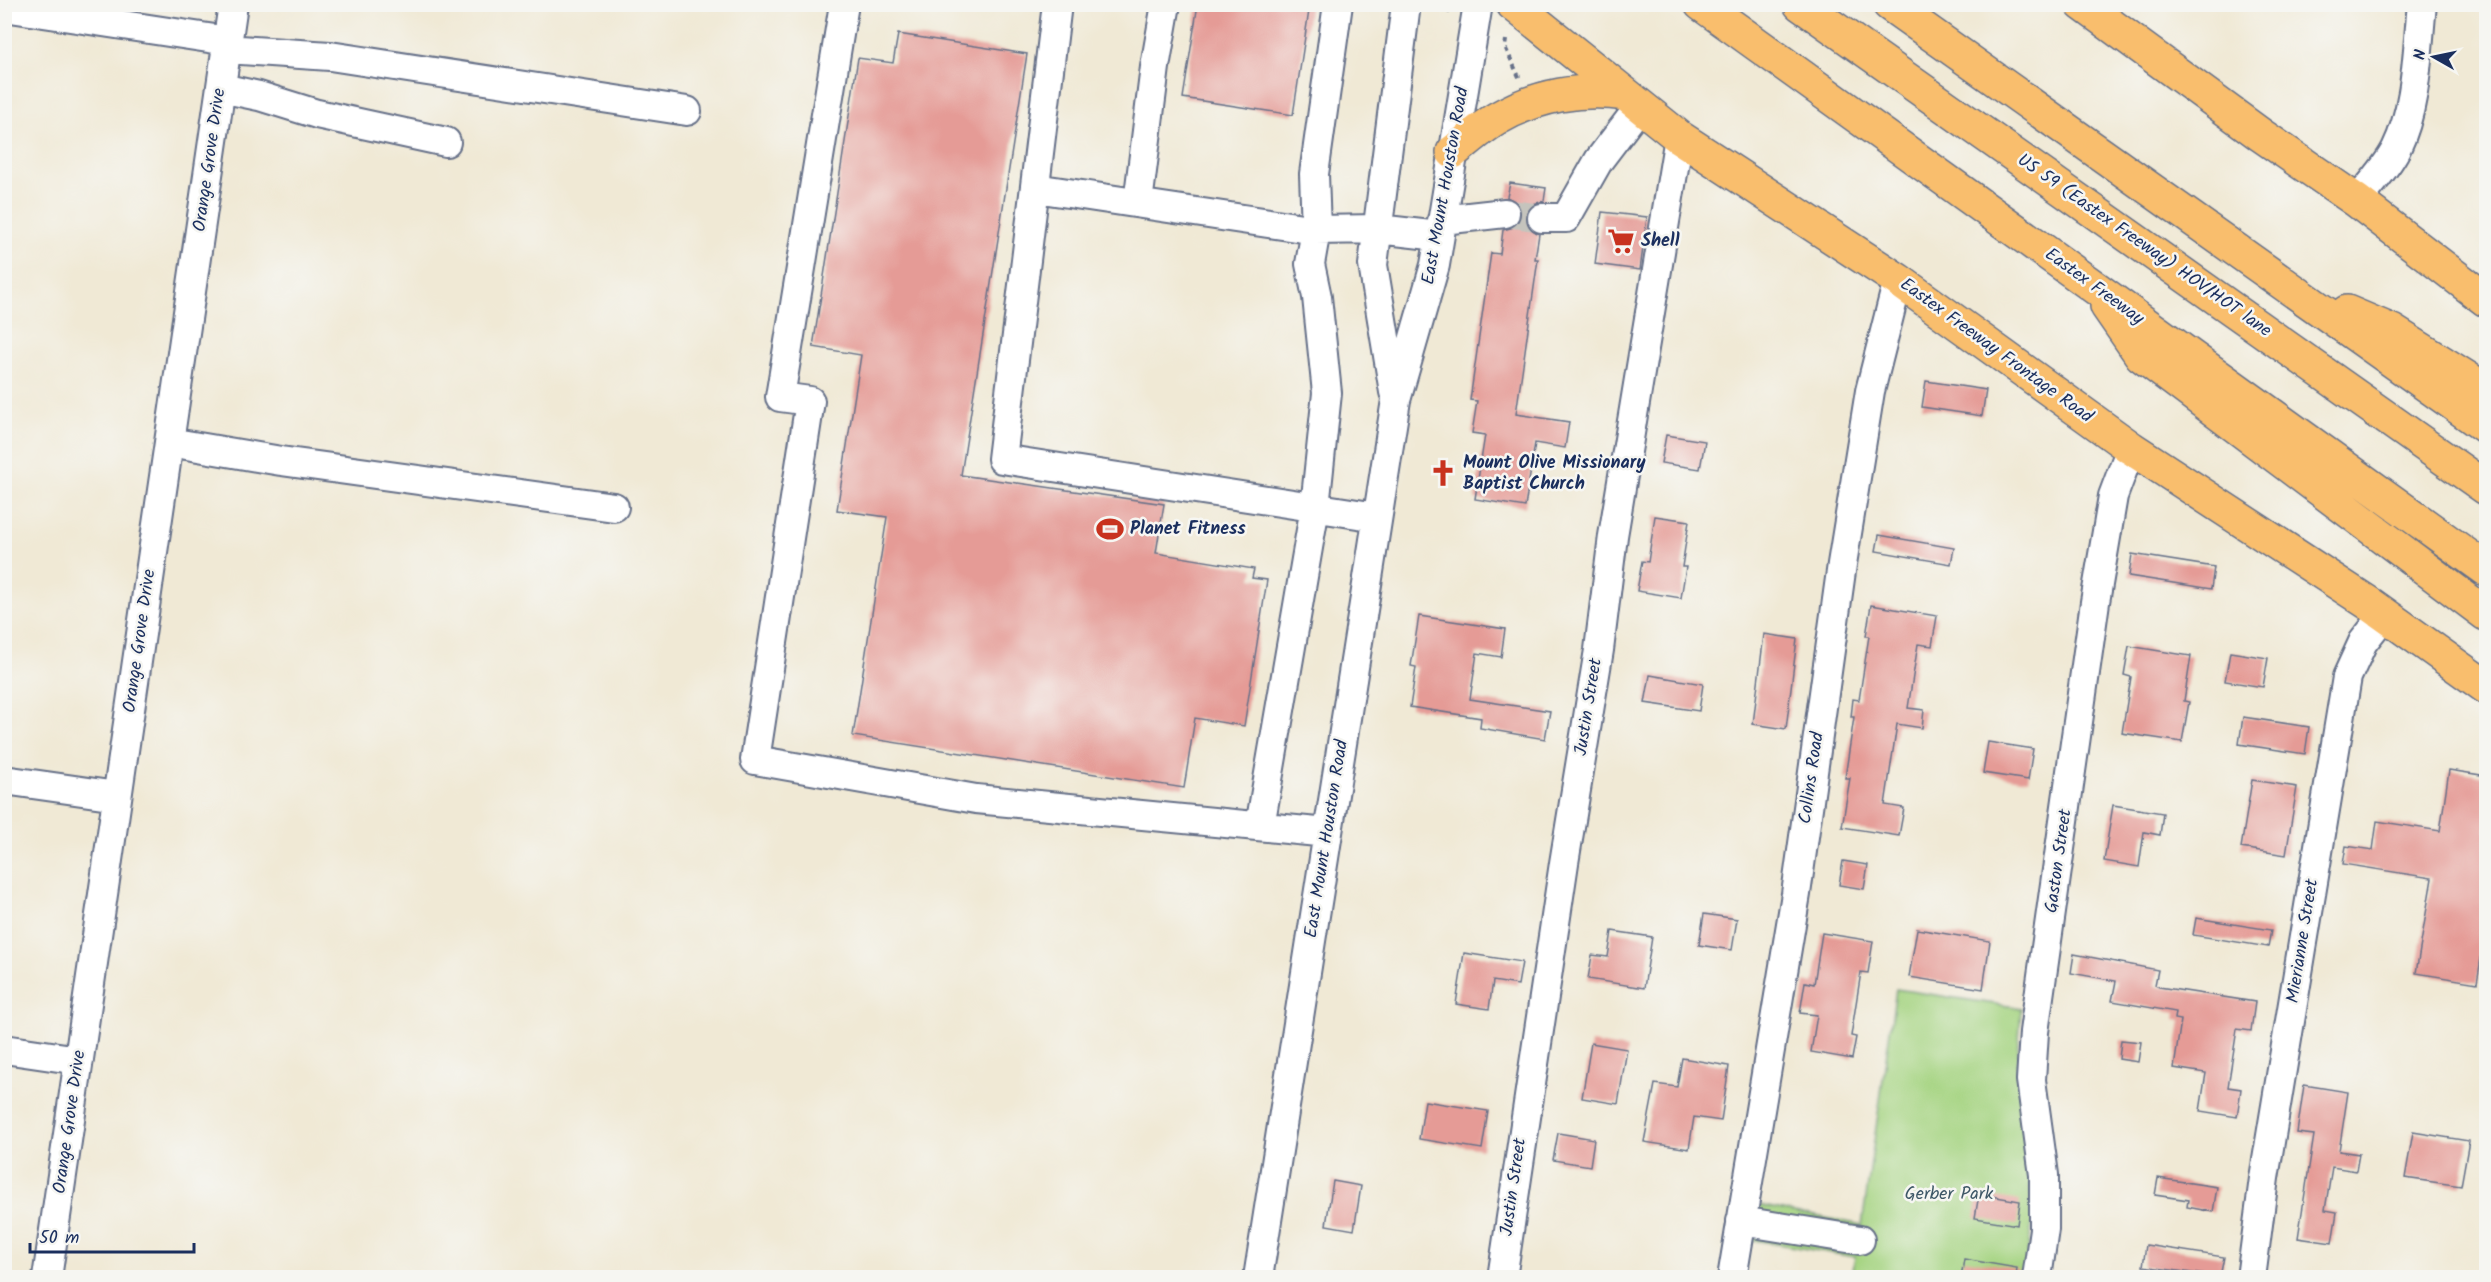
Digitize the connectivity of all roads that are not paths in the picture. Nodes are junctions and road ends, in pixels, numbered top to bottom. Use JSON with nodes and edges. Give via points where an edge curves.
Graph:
{"nodes":[{"id":1,"x":233,"y":4,"type":"edge"},
{"id":2,"x":844,"y":4,"type":"edge"},
{"id":3,"x":1057,"y":4,"type":"edge"},
{"id":4,"x":1166,"y":4,"type":"edge"},
{"id":5,"x":1338,"y":4,"type":"edge"},
{"id":6,"x":1406,"y":4,"type":"edge"},
{"id":7,"x":1478,"y":4,"type":"edge"},
{"id":8,"x":1513,"y":4,"type":"edge"},
{"id":9,"x":1542,"y":4,"type":"edge"},
{"id":10,"x":1701,"y":4,"type":"edge"},
{"id":11,"x":1800,"y":4,"type":"edge"},
{"id":12,"x":1889,"y":4,"type":"edge"},
{"id":13,"x":2082,"y":4,"type":"edge"},
{"id":14,"x":2422,"y":4,"type":"edge"},
{"id":15,"x":4,"y":7,"type":"edge"},
{"id":16,"x":1552,"y":35,"type":"junction"},
{"id":17,"x":227,"y":45,"type":"junction"},
{"id":18,"x":221,"y":88,"type":"junction"},
{"id":19,"x":1632,"y":100,"type":"junction"},
{"id":20,"x":687,"y":111,"type":"dead end"},
{"id":21,"x":1679,"y":137,"type":"junction"},
{"id":22,"x":446,"y":142,"type":"dead end"},
{"id":23,"x":1453,"y":152,"type":"junction"},
{"id":24,"x":1035,"y":188,"type":"junction"},
{"id":25,"x":2358,"y":201,"type":"junction"},
{"id":26,"x":1138,"y":203,"type":"junction"},
{"id":27,"x":1505,"y":213,"type":"tunnel mouth"},
{"id":28,"x":1542,"y":218,"type":"tunnel mouth"},
{"id":29,"x":1441,"y":228,"type":"junction"},
{"id":30,"x":1378,"y":229,"type":"junction"},
{"id":31,"x":1316,"y":230,"type":"junction"},
{"id":32,"x":1898,"y":280,"type":"junction"},
{"id":33,"x":2094,"y":287,"type":"junction"},
{"id":34,"x":2289,"y":287,"type":"junction"},
{"id":35,"x":2487,"y":300,"type":"edge"},
{"id":36,"x":2487,"y":390,"type":"edge"},
{"id":37,"x":1395,"y":400,"type":"junction"},
{"id":38,"x":2487,"y":427,"type":"edge"},
{"id":39,"x":170,"y":442,"type":"junction"},
{"id":40,"x":2131,"y":448,"type":"junction"},
{"id":41,"x":2487,"y":489,"type":"edge"},
{"id":42,"x":614,"y":507,"type":"dead end"},
{"id":43,"x":1315,"y":507,"type":"junction"},
{"id":44,"x":1377,"y":517,"type":"junction"},
{"id":45,"x":2487,"y":569,"type":"edge"},
{"id":46,"x":2385,"y":614,"type":"junction"},
{"id":47,"x":2487,"y":614,"type":"edge"},
{"id":48,"x":2487,"y":687,"type":"edge"},
{"id":49,"x":4,"y":780,"type":"edge"},
{"id":50,"x":117,"y":796,"type":"junction"},
{"id":51,"x":1260,"y":826,"type":"junction"},
{"id":52,"x":1328,"y":833,"type":"junction"},
{"id":53,"x":4,"y":1049,"type":"edge"},
{"id":54,"x":79,"y":1060,"type":"junction"},
{"id":55,"x":1740,"y":1221,"type":"junction"},
{"id":56,"x":1860,"y":1240,"type":"dead end"},
{"id":57,"x":47,"y":1278,"type":"edge"},
{"id":58,"x":1258,"y":1278,"type":"edge"},
{"id":59,"x":1502,"y":1278,"type":"edge"},
{"id":60,"x":1732,"y":1278,"type":"edge"},
{"id":61,"x":2037,"y":1278,"type":"edge"},
{"id":62,"x":2251,"y":1278,"type":"edge"}],
"edges":[{"from":1,"to":17,"type":"street","name":"Orange Grove Drive"},
{"from":2,"to":51,"type":"street","via":[[780,396],[810,401],[755,760],[976,799]]},
{"from":3,"to":24,"type":"street"},
{"from":4,"to":26,"type":"street"},
{"from":5,"to":31,"type":"street","via":[[1314,174]]},
{"from":6,"to":30,"type":"street","name":"East Mount Houston Road"},
{"from":7,"to":23,"type":"street","name":"East Mount Houston Road"},
{"from":8,"to":16,"type":"main road","name":"Eastex Freeway Frontage Road"},
{"from":9,"to":16,"type":"main road"},
{"from":10,"to":33,"type":"main road","name":"Eastex Freeway"},
{"from":11,"to":41,"type":"main road","name":"US 59 (Eastex Freeway) HOV/HOT lane"},
{"from":12,"to":34,"type":"main road"},
{"from":13,"to":25,"type":"main road"},
{"from":14,"to":25,"type":"street","via":[[2405,127],[2395,151]]},
{"from":15,"to":17,"type":"street"},
{"from":16,"to":19,"type":"main road","name":"Eastex Freeway Frontage Road"},
{"from":17,"to":18,"type":"street","name":"Orange Grove Drive"},
{"from":17,"to":20,"type":"street","via":[[330,56]]},
{"from":18,"to":22,"type":"street"},
{"from":18,"to":39,"type":"street","name":"Orange Grove Drive"},
{"from":19,"to":21,"type":"main road","name":"Eastex Freeway Frontage Road"},
{"from":19,"to":23,"type":"main road","via":[[1601,90],[1544,99],[1498,118]]},
{"from":19,"to":28,"type":"street","via":[[1566,218]]},
{"from":21,"to":32,"type":"main road","name":"Eastex Freeway Frontage Road"},
{"from":21,"to":59,"type":"street","name":"Justin Street","via":[[1615,524]]},
{"from":23,"to":29,"type":"street","name":"East Mount Houston Road"},
{"from":24,"to":26,"type":"street"},
{"from":24,"to":43,"type":"street","via":[[1002,459]]},
{"from":25,"to":35,"type":"main road"},
{"from":26,"to":31,"type":"street"},
{"from":27,"to":29,"type":"street"},
{"from":29,"to":30,"type":"street"},
{"from":29,"to":37,"type":"street","name":"East Mount Houston Road","via":[[1435,265]]},
{"from":30,"to":31,"type":"street"},
{"from":30,"to":37,"type":"street","name":"East Mount Houston Road","via":[[1373,265]]},
{"from":31,"to":43,"type":"street","via":[[1310,264],[1327,393]]},
{"from":32,"to":40,"type":"main road","name":"Eastex Freeway Frontage Road"},
{"from":32,"to":55,"type":"street","name":"Collins Road","via":[[1870,391],[1796,894]]},
{"from":33,"to":45,"type":"main road","name":"Eastex Freeway"},
{"from":33,"to":47,"type":"main road","via":[[2141,356]]},
{"from":34,"to":36,"type":"main road","via":[[2392,331]]},
{"from":34,"to":38,"type":"main road"},
{"from":37,"to":44,"type":"street","name":"East Mount Houston Road"},
{"from":39,"to":42,"type":"street"},
{"from":39,"to":50,"type":"street","name":"Orange Grove Drive"},
{"from":40,"to":46,"type":"main road","name":"Eastex Freeway Frontage Road"},
{"from":40,"to":61,"type":"street","name":"Gaston Street","via":[[2113,496],[2095,602],[2034,1032],[2031,1080],[2044,1175],[2044,1229]]},
{"from":43,"to":44,"type":"street"},
{"from":43,"to":51,"type":"street"},
{"from":44,"to":52,"type":"street","name":"East Mount Houston Road"},
{"from":46,"to":48,"type":"main road","name":"Eastex Freeway Frontage Road"},
{"from":46,"to":62,"type":"street","name":"Mierianne Street","via":[[2363,642],[2347,677]]},
{"from":49,"to":50,"type":"street"},
{"from":50,"to":54,"type":"street","name":"Orange Grove Drive"},
{"from":51,"to":52,"type":"street"},
{"from":52,"to":58,"type":"street","name":"East Mount Houston Road"},
{"from":53,"to":54,"type":"street"},
{"from":54,"to":57,"type":"street","name":"Orange Grove Drive"},
{"from":55,"to":56,"type":"street"},
{"from":55,"to":60,"type":"street","name":"Collins Road"}]}
